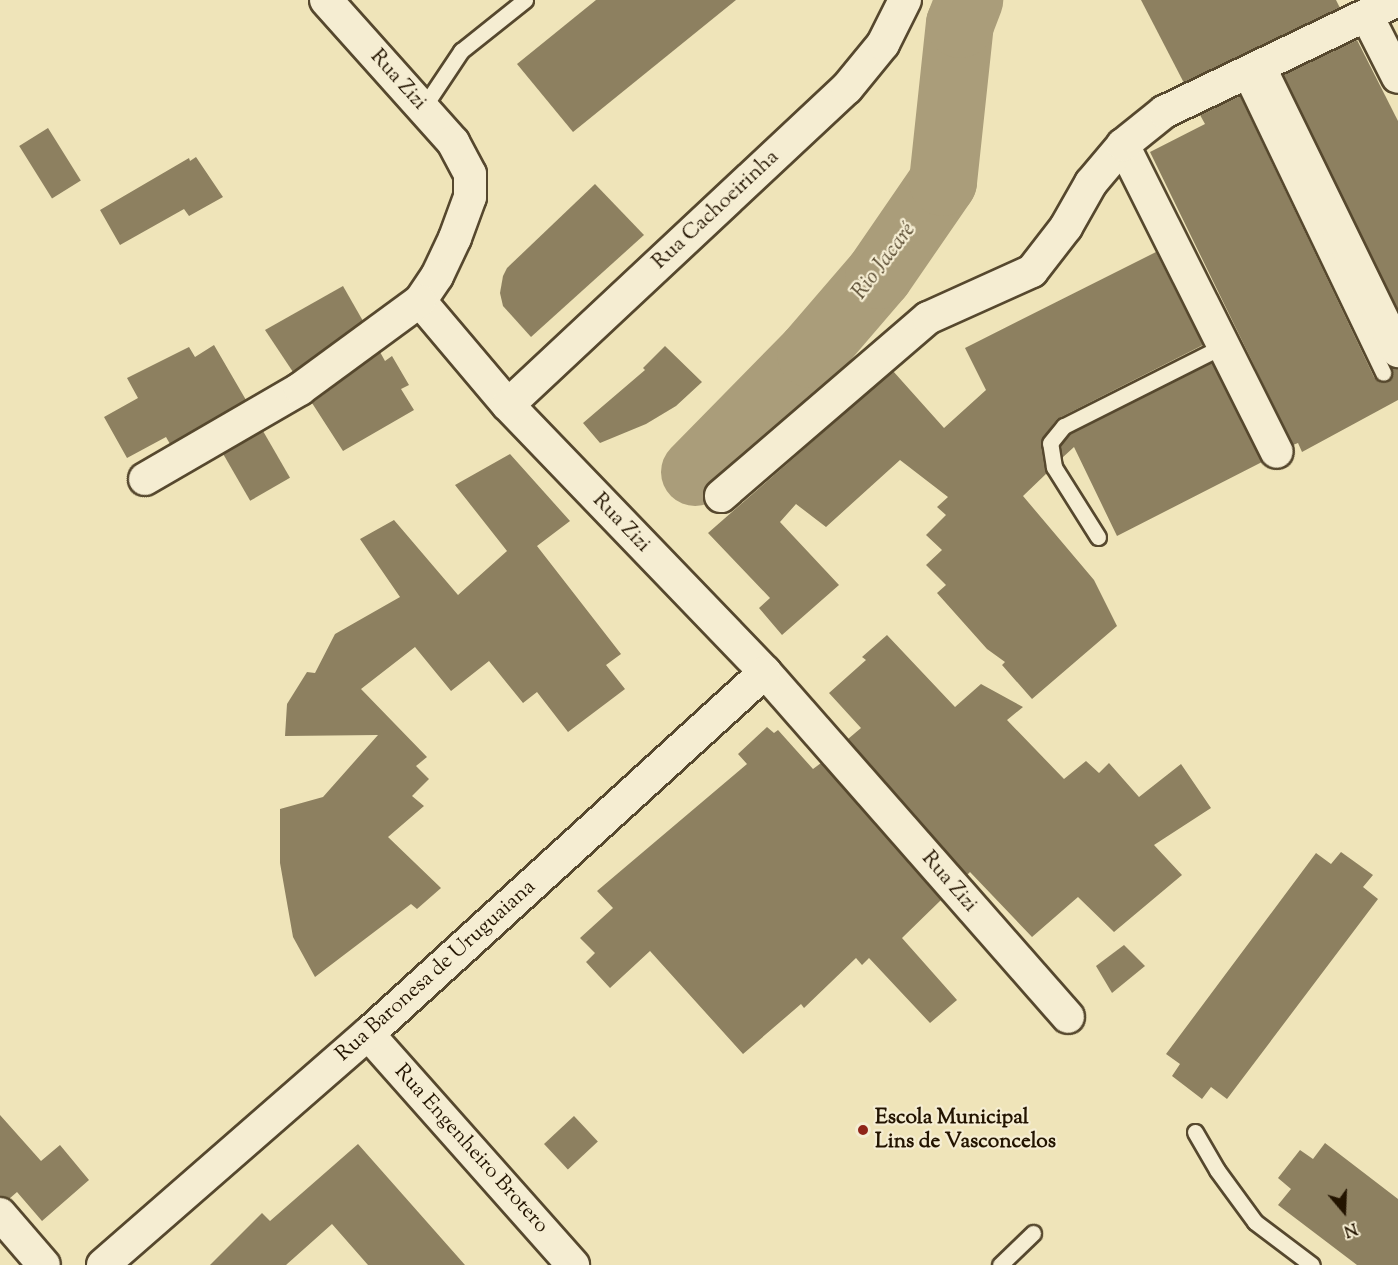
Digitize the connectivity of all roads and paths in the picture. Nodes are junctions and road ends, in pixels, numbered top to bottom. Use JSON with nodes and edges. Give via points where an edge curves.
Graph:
{"nodes":[{"id":1,"x":326,"y":0,"type":"edge"},
{"id":2,"x":525,"y":0,"type":"edge"},
{"id":3,"x":905,"y":0,"type":"edge"},
{"id":4,"x":1398,"y":0,"type":"edge"},
{"id":5,"x":1367,"y":16,"type":"junction"},
{"id":6,"x":1251,"y":72,"type":"junction"},
{"id":7,"x":1398,"y":77,"type":"edge"},
{"id":8,"x":423,"y":108,"type":"junction"},
{"id":9,"x":1123,"y":145,"type":"junction"},
{"id":10,"x":420,"y":302,"type":"junction"},
{"id":11,"x":1223,"y":346,"type":"junction"},
{"id":12,"x":1390,"y":362,"type":"edge"},
{"id":13,"x":508,"y":405,"type":"junction"},
{"id":14,"x":1276,"y":452,"type":"dead end"},
{"id":15,"x":145,"y":479,"type":"dead end"},
{"id":16,"x":721,"y":496,"type":"dead end"},
{"id":17,"x":1098,"y":537,"type":"dead end"},
{"id":18,"x":765,"y":672,"type":"junction"},
{"id":19,"x":1068,"y":1017,"type":"dead end"},
{"id":20,"x":368,"y":1034,"type":"junction"},
{"id":21,"x":1195,"y":1132,"type":"dead end"},
{"id":22,"x":0,"y":1214,"type":"edge"},
{"id":23,"x":1033,"y":1233,"type":"dead end"},
{"id":24,"x":44,"y":1265,"type":"edge"},
{"id":25,"x":103,"y":1265,"type":"edge"},
{"id":26,"x":573,"y":1265,"type":"edge"},
{"id":27,"x":1000,"y":1265,"type":"edge"},
{"id":28,"x":1312,"y":1265,"type":"edge"}],
"edges":[{"from":1,"to":8,"type":"street","name":"Rua Zizi"},
{"from":2,"to":8,"type":"lane","via":[[461,51]]},
{"from":3,"to":13,"type":"street","name":"Rua Cachoeirinha","via":[[883,44],[847,88]]},
{"from":4,"to":5,"type":"street"},
{"from":5,"to":6,"type":"street"},
{"from":5,"to":7,"type":"street"},
{"from":6,"to":9,"type":"street","via":[[1164,112]]},
{"from":6,"to":12,"type":"street"},
{"from":8,"to":10,"type":"street","name":"Rua Zizi","via":[[453,142],[470,174],[470,197],[437,276]]},
{"from":9,"to":11,"type":"street"},
{"from":9,"to":16,"type":"street","via":[[1091,183],[1066,227],[1032,271],[928,318]]},
{"from":10,"to":13,"type":"street","name":"Rua Zizi"},
{"from":10,"to":15,"type":"street","via":[[300,389]]},
{"from":11,"to":14,"type":"street"},
{"from":11,"to":17,"type":"lane","via":[[1064,426],[1050,443],[1054,467]]},
{"from":13,"to":18,"type":"street","name":"Rua Zizi"},
{"from":18,"to":19,"type":"street","name":"Rua Zizi"},
{"from":18,"to":20,"type":"street","name":"Rua Baronesa de Uruguaiana"},
{"from":20,"to":25,"type":"street","name":"Rua Baronesa de Uruguaiana"},
{"from":20,"to":26,"type":"street","name":"Rua Engenheiro Brotero"},
{"from":21,"to":28,"type":"lane","via":[[1217,1170],[1256,1222]]},
{"from":22,"to":24,"type":"street"},
{"from":23,"to":27,"type":"lane"}]}
